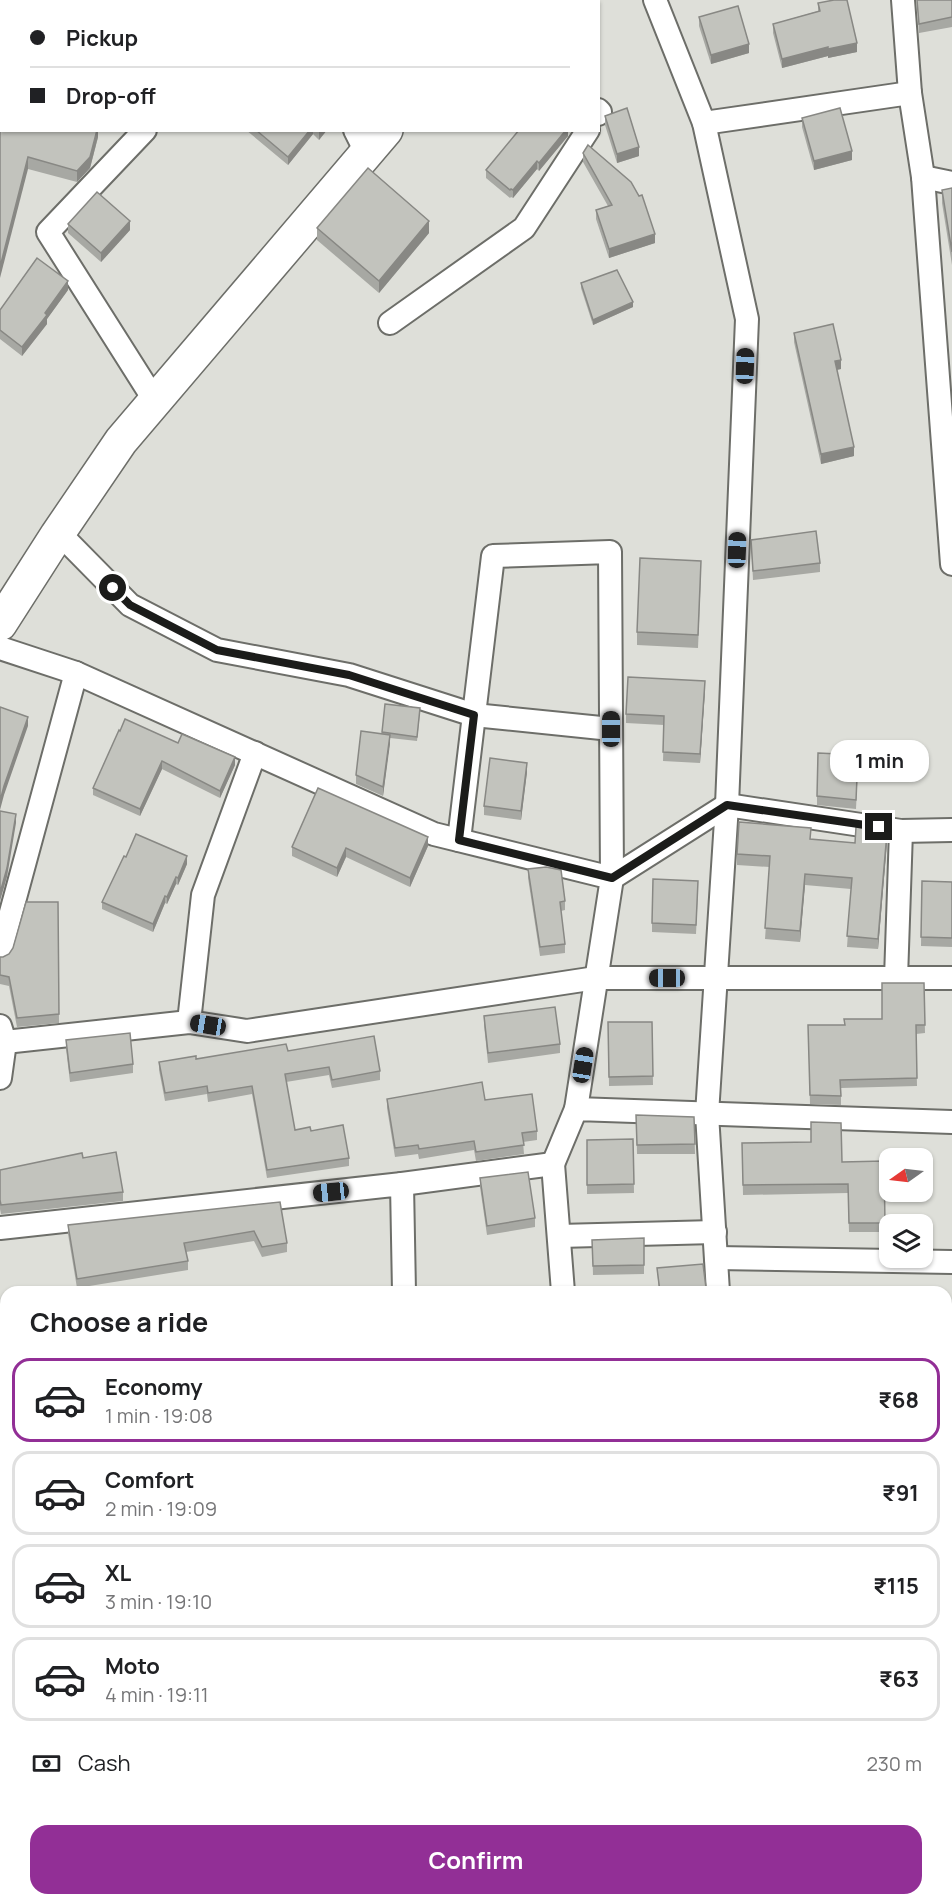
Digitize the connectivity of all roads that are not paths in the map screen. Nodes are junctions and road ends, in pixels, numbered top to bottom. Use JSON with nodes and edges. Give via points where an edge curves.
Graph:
{"nodes":[{"id":1,"x":655,"y":0,"type":"edge"},
{"id":2,"x":903,"y":0,"type":"edge"},
{"id":3,"x":910,"y":93,"type":"junction"},
{"id":4,"x":704,"y":123,"type":"junction"},
{"id":5,"x":143,"y":132,"type":"edge"},
{"id":6,"x":587,"y":132,"type":"edge"},
{"id":7,"x":369,"y":138,"type":"edge"},
{"id":8,"x":923,"y":177,"type":"junction"},
{"id":9,"x":952,"y":183,"type":"edge"},
{"id":10,"x":390,"y":323,"type":"dead end"},
{"id":11,"x":155,"y":401,"type":"junction"},
{"id":12,"x":57,"y":536,"type":"junction"},
{"id":13,"x":952,"y":564,"type":"edge"},
{"id":14,"x":0,"y":624,"type":"edge"},
{"id":15,"x":0,"y":648,"type":"edge"},
{"id":16,"x":76,"y":673,"type":"junction"},
{"id":17,"x":474,"y":715,"type":"junction"},
{"id":18,"x":611,"y":729,"type":"junction"},
{"id":19,"x":255,"y":753,"type":"junction"},
{"id":20,"x":727,"y":805,"type":"junction"},
{"id":21,"x":952,"y":830,"type":"edge"},
{"id":22,"x":901,"y":831,"type":"junction"},
{"id":23,"x":459,"y":840,"type":"junction"},
{"id":24,"x":612,"y":878,"type":"junction"},
{"id":25,"x":0,"y":953,"type":"edge"},
{"id":26,"x":596,"y":978,"type":"junction"},
{"id":27,"x":715,"y":978,"type":"junction"},
{"id":28,"x":896,"y":978,"type":"junction"},
{"id":29,"x":952,"y":978,"type":"edge"},
{"id":30,"x":189,"y":1022,"type":"junction"},
{"id":31,"x":2,"y":1034,"type":"edge"},
{"id":32,"x":0,"y":1078,"type":"edge"},
{"id":33,"x":576,"y":1109,"type":"junction"},
{"id":34,"x":707,"y":1113,"type":"junction"},
{"id":35,"x":952,"y":1122,"type":"edge"},
{"id":36,"x":553,"y":1164,"type":"junction"},
{"id":37,"x":402,"y":1184,"type":"junction"},
{"id":38,"x":0,"y":1228,"type":"edge"},
{"id":39,"x":715,"y":1232,"type":"junction"},
{"id":40,"x":559,"y":1236,"type":"junction"},
{"id":41,"x":716,"y":1258,"type":"junction"},
{"id":42,"x":952,"y":1262,"type":"edge"},
{"id":43,"x":404,"y":1286,"type":"edge"},
{"id":44,"x":563,"y":1286,"type":"edge"},
{"id":45,"x":718,"y":1286,"type":"edge"}],
"edges":[{"from":1,"to":4,"type":"street"},
{"from":2,"to":3,"type":"street"},
{"from":3,"to":4,"type":"street"},
{"from":3,"to":8,"type":"street"},
{"from":4,"to":20,"type":"street","via":[[747,320]]},
{"from":5,"to":11,"type":"street","via":[[48,232]]},
{"from":6,"to":10,"type":"street","via":[[524,228]]},
{"from":7,"to":11,"type":"main road"},
{"from":8,"to":9,"type":"street"},
{"from":8,"to":13,"type":"street"},
{"from":11,"to":12,"type":"main road","via":[[121,441]]},
{"from":12,"to":14,"type":"main road"},
{"from":12,"to":17,"type":"street","via":[[63,537],[130,605],[217,650],[349,675]]},
{"from":15,"to":16,"type":"street"},
{"from":16,"to":19,"type":"street"},
{"from":16,"to":25,"type":"street"},
{"from":17,"to":18,"type":"street"},
{"from":17,"to":18,"type":"street","via":[[493,556],[610,552]]},
{"from":17,"to":23,"type":"street"},
{"from":18,"to":24,"type":"street"},
{"from":19,"to":23,"type":"street","via":[[434,834]]},
{"from":19,"to":30,"type":"street","via":[[203,895]]},
{"from":20,"to":22,"type":"street"},
{"from":20,"to":24,"type":"street"},
{"from":20,"to":27,"type":"street"},
{"from":21,"to":22,"type":"street"},
{"from":22,"to":28,"type":"street"},
{"from":23,"to":24,"type":"street"},
{"from":24,"to":26,"type":"street"},
{"from":26,"to":27,"type":"street"},
{"from":26,"to":30,"type":"street","via":[[247,1031]]},
{"from":26,"to":33,"type":"street"},
{"from":27,"to":28,"type":"street"},
{"from":27,"to":34,"type":"street"},
{"from":28,"to":29,"type":"street"},
{"from":30,"to":31,"type":"street"},
{"from":31,"to":32,"type":"street"},
{"from":33,"to":34,"type":"street"},
{"from":33,"to":36,"type":"street"},
{"from":34,"to":35,"type":"street"},
{"from":34,"to":39,"type":"street"},
{"from":36,"to":37,"type":"street"},
{"from":36,"to":40,"type":"street"},
{"from":37,"to":38,"type":"street"},
{"from":37,"to":43,"type":"street"},
{"from":39,"to":40,"type":"street"},
{"from":39,"to":41,"type":"street"},
{"from":40,"to":44,"type":"street"},
{"from":41,"to":42,"type":"street"},
{"from":41,"to":45,"type":"street"}]}
